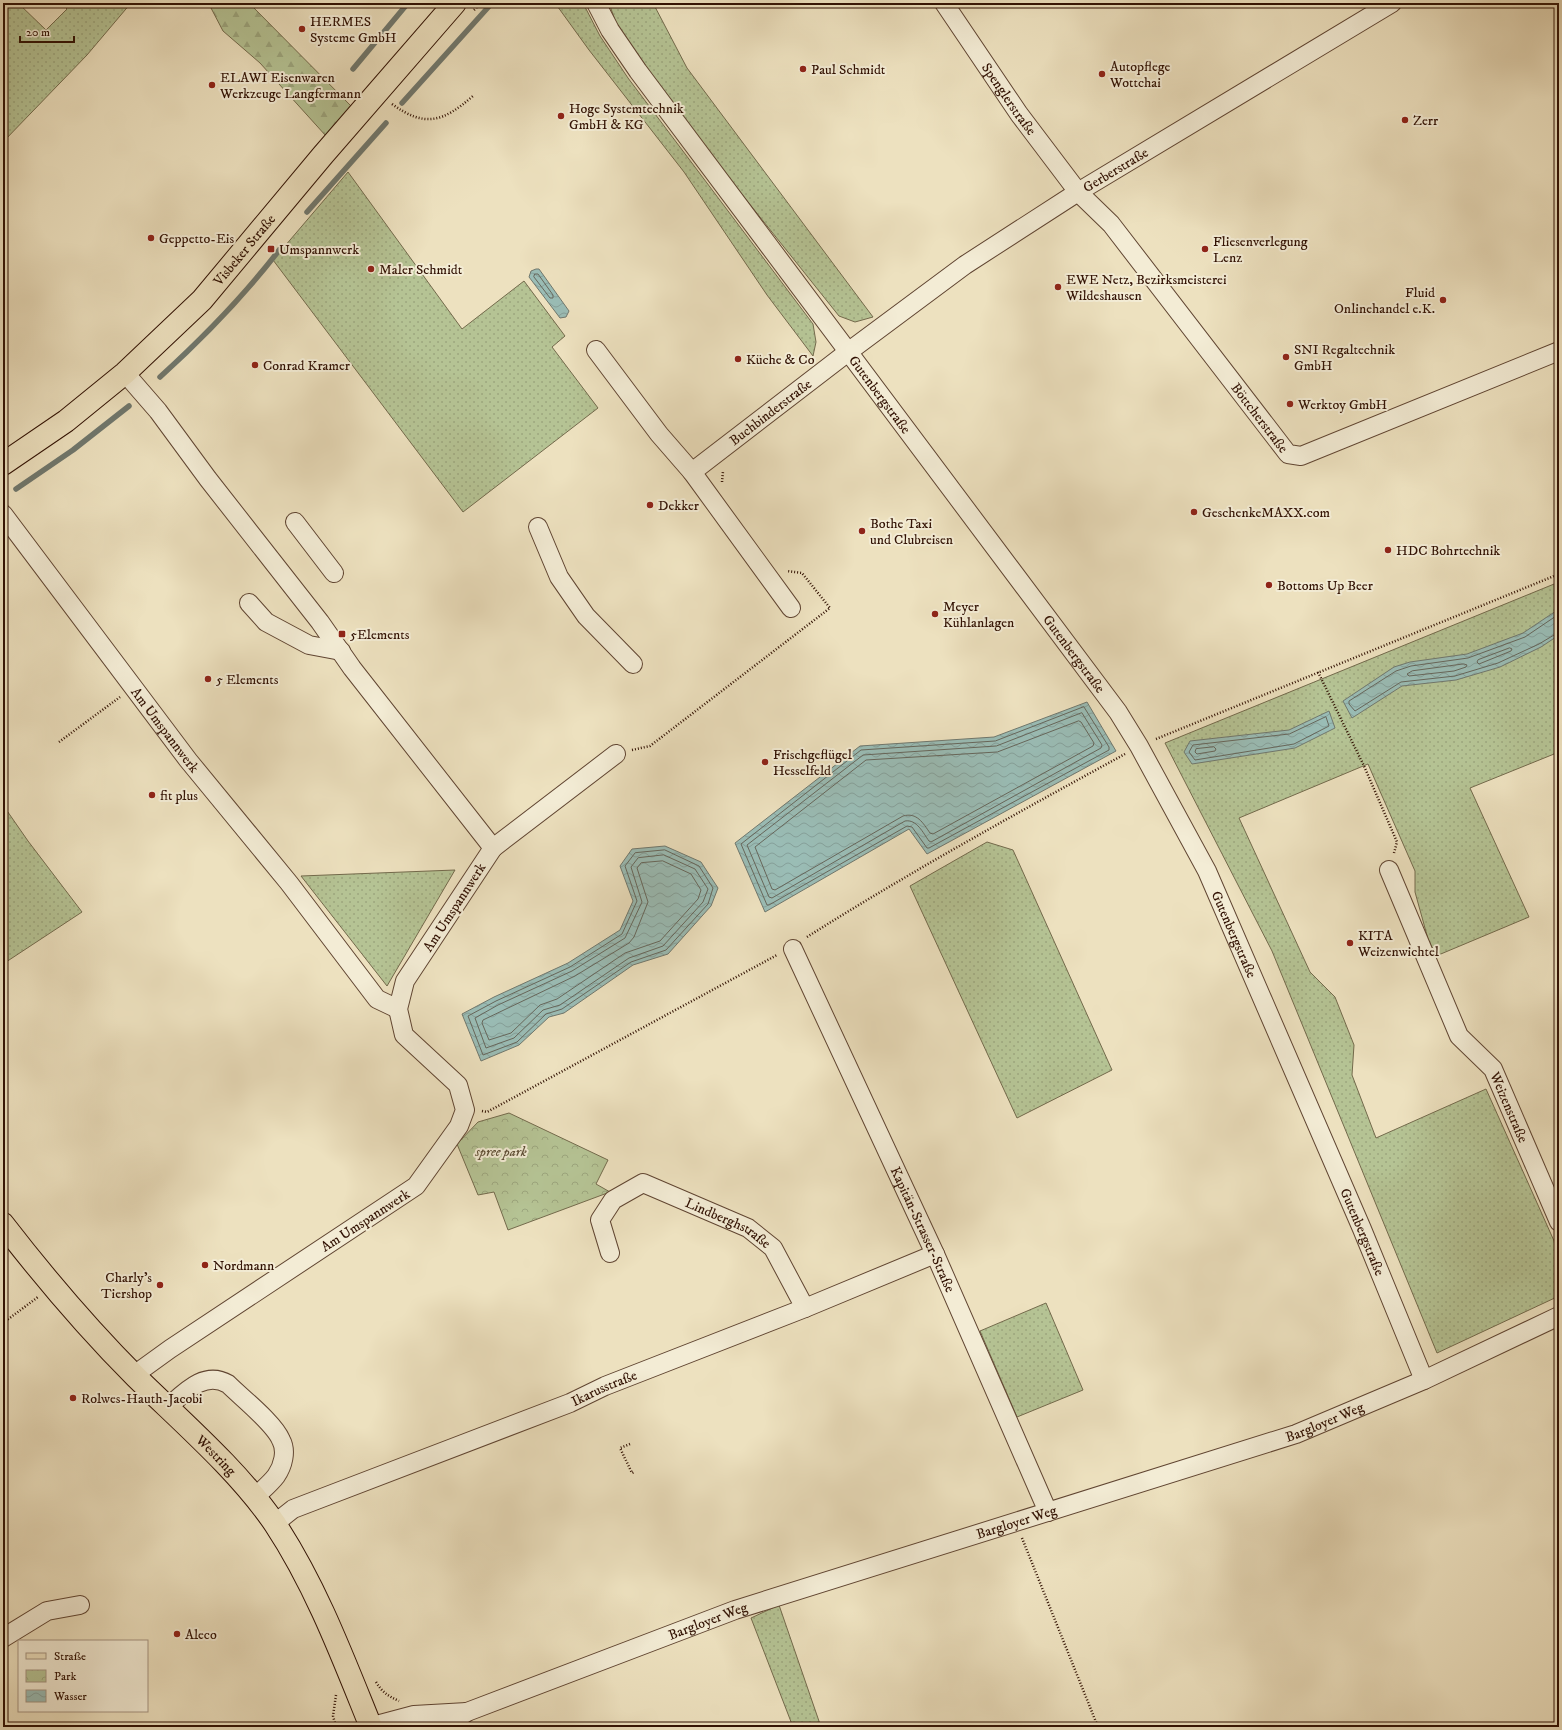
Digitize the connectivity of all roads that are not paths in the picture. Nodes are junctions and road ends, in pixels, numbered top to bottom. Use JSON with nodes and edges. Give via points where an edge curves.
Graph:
{"nodes":[{"id":1,"x":455,"y":3,"type":"edge"},
{"id":2,"x":596,"y":3,"type":"edge"},
{"id":3,"x":944,"y":3,"type":"edge"},
{"id":4,"x":1392,"y":3,"type":"edge"},
{"id":5,"x":1078,"y":192,"type":"junction"},
{"id":6,"x":596,"y":350,"type":"dead end"},
{"id":7,"x":1559,"y":351,"type":"edge"},
{"id":8,"x":848,"y":352,"type":"junction"},
{"id":9,"x":125,"y":373,"type":"junction"},
{"id":10,"x":3,"y":464,"type":"edge"},
{"id":11,"x":692,"y":472,"type":"junction"},
{"id":12,"x":3,"y":514,"type":"edge"},
{"id":13,"x":295,"y":522,"type":"dead end"},
{"id":14,"x":538,"y":526,"type":"dead end"},
{"id":15,"x":334,"y":573,"type":"dead end"},
{"id":16,"x":249,"y":603,"type":"dead end"},
{"id":17,"x":790,"y":608,"type":"dead end"},
{"id":18,"x":341,"y":651,"type":"junction"},
{"id":19,"x":633,"y":664,"type":"dead end"},
{"id":20,"x":616,"y":754,"type":"dead end"},
{"id":21,"x":493,"y":848,"type":"junction"},
{"id":22,"x":1389,"y":870,"type":"road end"},
{"id":23,"x":793,"y":949,"type":"road end"},
{"id":24,"x":398,"y":1009,"type":"junction"},
{"id":25,"x":1559,"y":1222,"type":"edge"},
{"id":26,"x":4,"y":1226,"type":"edge"},
{"id":27,"x":610,"y":1253,"type":"dead end"},
{"id":28,"x":935,"y":1254,"type":"junction"},
{"id":29,"x":805,"y":1308,"type":"junction"},
{"id":30,"x":1559,"y":1316,"type":"edge"},
{"id":31,"x":134,"y":1375,"type":"junction"},
{"id":32,"x":1424,"y":1380,"type":"junction"},
{"id":33,"x":167,"y":1408,"type":"junction"},
{"id":34,"x":254,"y":1498,"type":"junction"},
{"id":35,"x":1048,"y":1512,"type":"junction"},
{"id":36,"x":274,"y":1524,"type":"junction"},
{"id":37,"x":80,"y":1605,"type":"dead end"},
{"id":38,"x":3,"y":1638,"type":"edge"},
{"id":39,"x":467,"y":1712,"type":"junction"},
{"id":40,"x":371,"y":1727,"type":"edge"},
{"id":41,"x":444,"y":1727,"type":"edge"}],
"edges":[{"from":1,"to":9,"type":"main road","name":"Visbeker Straße","via":[[202,300]]},
{"from":2,"to":8,"type":"street","name":"Gutenbergstraße","via":[[610,30],[638,71]]},
{"from":3,"to":5,"type":"street","name":"Spenglerstraße","via":[[1019,114]]},
{"from":4,"to":5,"type":"street","name":"Gerberstraße"},
{"from":5,"to":7,"type":"street","name":"Böttcherstraße","via":[[1112,224],[1288,454],[1301,456]]},
{"from":5,"to":8,"type":"street","name":"Gerberstraße","via":[[965,265]]},
{"from":6,"to":11,"type":"street","via":[[659,434]]},
{"from":8,"to":11,"type":"street","name":"Buchbinderstraße"},
{"from":8,"to":32,"type":"street","name":"Gutenbergstraße","via":[[1118,712],[1139,746],[1207,871],[1359,1221]]},
{"from":9,"to":10,"type":"main road","name":"Visbeker Straße","via":[[66,421]]},
{"from":9,"to":18,"type":"street","name":"Am Umspannwerk","via":[[158,411]]},
{"from":11,"to":17,"type":"street"},
{"from":12,"to":24,"type":"street","name":"Am Umspannwerk","via":[[188,760],[289,883],[377,999]]},
{"from":13,"to":15,"type":"street"},
{"from":14,"to":19,"type":"street","via":[[559,577],[586,616]]},
{"from":16,"to":18,"type":"street","via":[[266,622],[309,645]]},
{"from":18,"to":21,"type":"street","name":"Am Umspannwerk"},
{"from":20,"to":21,"type":"street","name":"Am Umspannwerk"},
{"from":21,"to":24,"type":"street","name":"Am Umspannwerk","via":[[405,981]]},
{"from":22,"to":25,"type":"street","name":"Weizenstraße","via":[[1459,1036],[1493,1069]]},
{"from":23,"to":28,"type":"street","name":"Kapitän-Strasser-Straße"},
{"from":24,"to":31,"type":"street","name":"Am Umspannwerk","via":[[404,1035],[458,1085],[465,1110],[459,1126],[416,1186]]},
{"from":26,"to":31,"type":"main road","name":"Westring","via":[[95,1335]]},
{"from":27,"to":29,"type":"street","name":"Lindberghstraße","via":[[600,1220],[613,1200],[642,1183],[748,1228],[773,1248]]},
{"from":28,"to":29,"type":"street","name":"Ikarusstraße"},
{"from":28,"to":35,"type":"street","name":"Kapitän-Strasser-Straße"},
{"from":29,"to":36,"type":"street","name":"Ikarusstraße","via":[[605,1386],[570,1403],[293,1509]]},
{"from":30,"to":32,"type":"street","name":"Bargloyer Weg"},
{"from":31,"to":33,"type":"main road","name":"Westring"},
{"from":32,"to":35,"type":"street","name":"Bargloyer Weg","via":[[1296,1434]]},
{"from":33,"to":34,"type":"main road","name":"Westring","via":[[217,1456]]},
{"from":33,"to":34,"type":"street","via":[[199,1382],[220,1379],[273,1428],[282,1440],[282,1464],[276,1476]]},
{"from":34,"to":36,"type":"main road","name":"Westring"},
{"from":35,"to":39,"type":"street","name":"Bargloyer Weg","via":[[735,1610]]},
{"from":36,"to":40,"type":"main road","name":"Westring","via":[[298,1562]]},
{"from":37,"to":38,"type":"street","via":[[48,1611]]},
{"from":39,"to":40,"type":"street","name":"Bargloyer Weg","via":[[414,1715]]},
{"from":39,"to":41,"type":"street","name":"Bargloyer Weg"}]}
